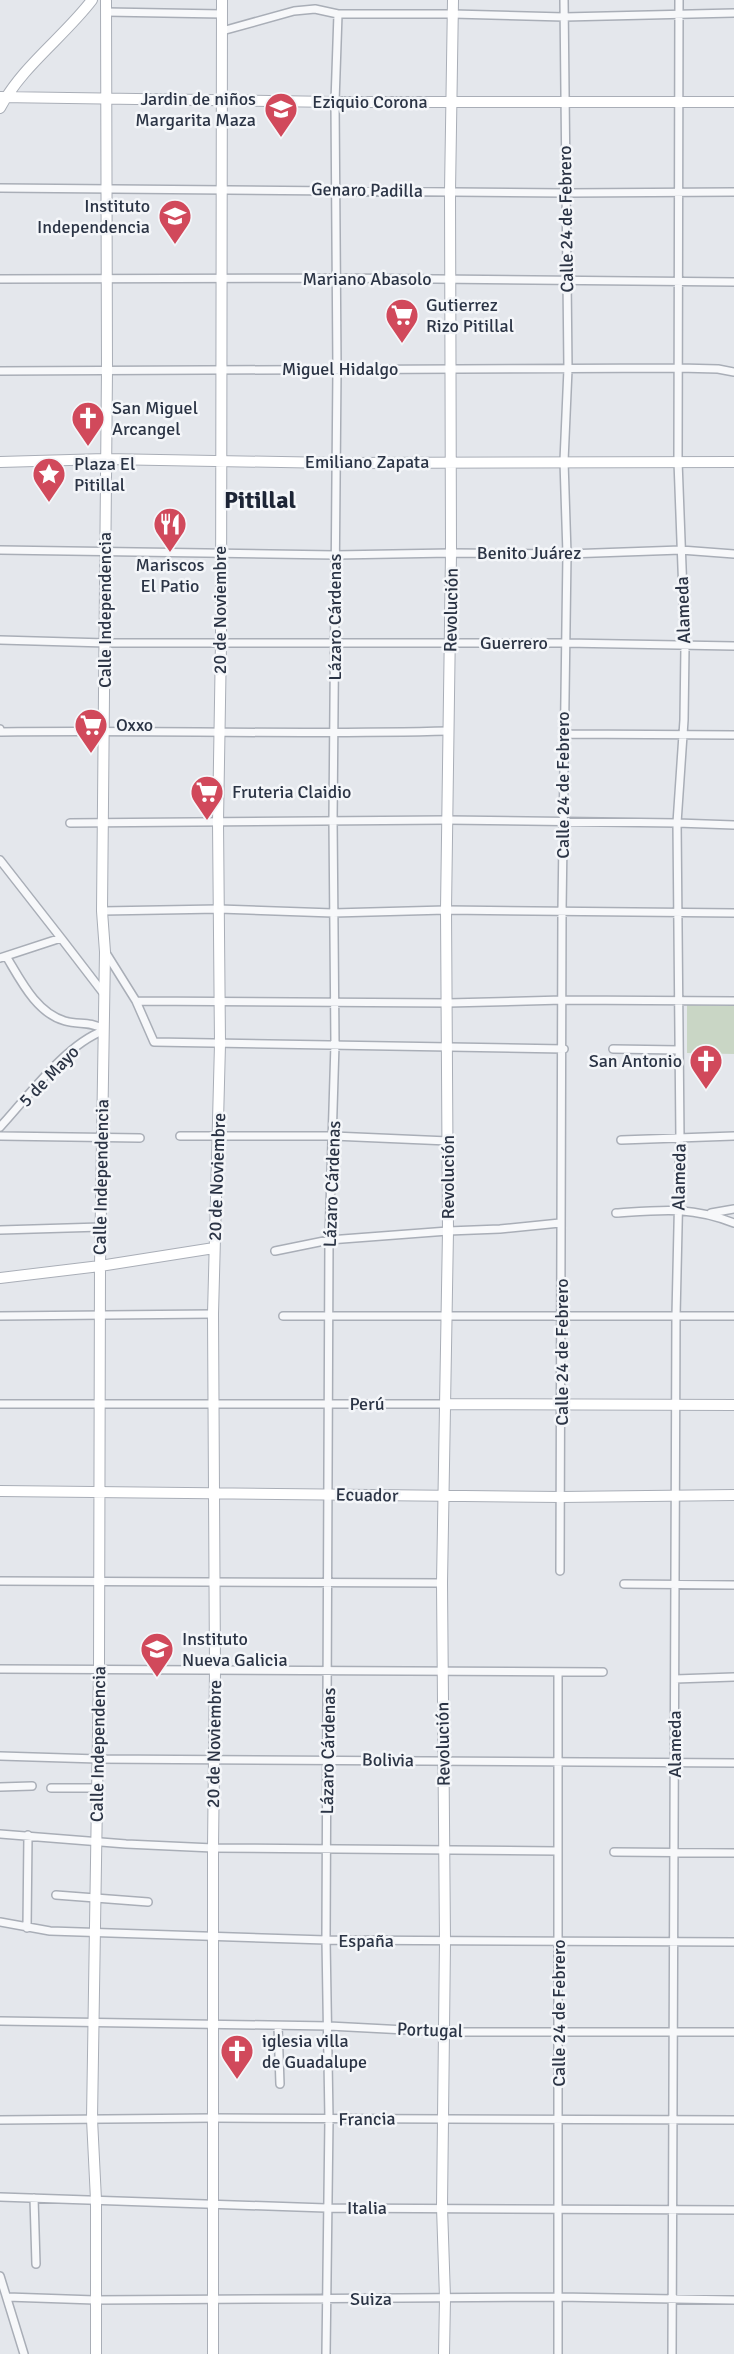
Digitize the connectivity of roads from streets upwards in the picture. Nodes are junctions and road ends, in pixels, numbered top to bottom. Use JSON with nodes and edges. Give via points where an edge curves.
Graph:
{"nodes":[{"id":1,"x":92,"y":0,"type":"edge"},
{"id":2,"x":106,"y":0,"type":"edge"},
{"id":3,"x":222,"y":0,"type":"edge"},
{"id":4,"x":453,"y":0,"type":"edge"},
{"id":5,"x":564,"y":0,"type":"edge"},
{"id":6,"x":679,"y":0,"type":"edge"},
{"id":7,"x":106,"y":12,"type":"junction"},
{"id":8,"x":679,"y":13,"type":"junction"},
{"id":9,"x":734,"y":13,"type":"edge"},
{"id":10,"x":222,"y":14,"type":"junction"},
{"id":11,"x":338,"y":14,"type":"junction"},
{"id":12,"x":453,"y":14,"type":"junction"},
{"id":13,"x":564,"y":17,"type":"junction"},
{"id":14,"x":222,"y":31,"type":"junction"},
{"id":15,"x":108,"y":100,"type":"junction"},
{"id":16,"x":2,"y":101,"type":"edge"},
{"id":17,"x":222,"y":101,"type":"junction"},
{"id":18,"x":335,"y":102,"type":"junction"},
{"id":19,"x":452,"y":102,"type":"junction"},
{"id":20,"x":565,"y":102,"type":"junction"},
{"id":21,"x":679,"y":102,"type":"junction"},
{"id":22,"x":734,"y":102,"type":"edge"},
{"id":23,"x":0,"y":188,"type":"edge"},
{"id":24,"x":107,"y":188,"type":"junction"},
{"id":25,"x":222,"y":189,"type":"junction"},
{"id":26,"x":336,"y":190,"type":"junction"},
{"id":27,"x":450,"y":191,"type":"junction"},
{"id":28,"x":734,"y":192,"type":"edge"},
{"id":29,"x":566,"y":193,"type":"junction"},
{"id":30,"x":678,"y":193,"type":"junction"},
{"id":31,"x":222,"y":278,"type":"junction"},
{"id":32,"x":336,"y":278,"type":"junction"},
{"id":33,"x":0,"y":279,"type":"edge"},
{"id":34,"x":106,"y":279,"type":"junction"},
{"id":35,"x":451,"y":279,"type":"junction"},
{"id":36,"x":567,"y":279,"type":"junction"},
{"id":37,"x":679,"y":281,"type":"junction"},
{"id":38,"x":734,"y":282,"type":"edge"},
{"id":39,"x":679,"y":368,"type":"junction"},
{"id":40,"x":337,"y":369,"type":"junction"},
{"id":41,"x":451,"y":369,"type":"junction"},
{"id":42,"x":568,"y":369,"type":"junction"},
{"id":43,"x":107,"y":370,"type":"junction"},
{"id":44,"x":220,"y":370,"type":"junction"},
{"id":45,"x":0,"y":371,"type":"edge"},
{"id":46,"x":734,"y":372,"type":"edge"},
{"id":47,"x":105,"y":459,"type":"junction"},
{"id":48,"x":221,"y":460,"type":"junction"},
{"id":49,"x":564,"y":461,"type":"junction"},
{"id":50,"x":678,"y":461,"type":"junction"},
{"id":51,"x":0,"y":462,"type":"edge"},
{"id":52,"x":450,"y":462,"type":"junction"},
{"id":53,"x":734,"y":462,"type":"edge"},
{"id":54,"x":335,"y":463,"type":"junction"},
{"id":55,"x":0,"y":550,"type":"edge"},
{"id":56,"x":681,"y":550,"type":"junction"},
{"id":57,"x":105,"y":551,"type":"junction"},
{"id":58,"x":451,"y":553,"type":"junction"},
{"id":59,"x":567,"y":554,"type":"junction"},
{"id":60,"x":734,"y":554,"type":"edge"},
{"id":61,"x":221,"y":555,"type":"junction"},
{"id":62,"x":335,"y":555,"type":"junction"},
{"id":63,"x":0,"y":640,"type":"edge"},
{"id":64,"x":221,"y":642,"type":"junction"},
{"id":65,"x":106,"y":643,"type":"junction"},
{"id":66,"x":450,"y":643,"type":"junction"},
{"id":67,"x":565,"y":643,"type":"junction"},
{"id":68,"x":336,"y":644,"type":"junction"},
{"id":69,"x":734,"y":646,"type":"edge"},
{"id":70,"x":685,"y":647,"type":"junction"},
{"id":71,"x":1,"y":731,"type":"edge"},
{"id":72,"x":103,"y":731,"type":"junction"},
{"id":73,"x":449,"y":731,"type":"junction"},
{"id":74,"x":219,"y":733,"type":"junction"},
{"id":75,"x":335,"y":734,"type":"junction"},
{"id":76,"x":564,"y":734,"type":"junction"},
{"id":77,"x":682,"y":735,"type":"junction"},
{"id":78,"x":734,"y":735,"type":"edge"},
{"id":79,"x":333,"y":820,"type":"junction"},
{"id":80,"x":447,"y":820,"type":"junction"},
{"id":81,"x":218,"y":822,"type":"junction"},
{"id":82,"x":70,"y":823,"type":"dead end"},
{"id":83,"x":104,"y":823,"type":"junction"},
{"id":84,"x":564,"y":823,"type":"junction"},
{"id":85,"x":677,"y":823,"type":"junction"},
{"id":86,"x":734,"y":825,"type":"edge"},
{"id":87,"x":0,"y":860,"type":"edge"},
{"id":88,"x":219,"y":909,"type":"junction"},
{"id":89,"x":446,"y":910,"type":"junction"},
{"id":90,"x":102,"y":911,"type":"junction"},
{"id":91,"x":562,"y":911,"type":"junction"},
{"id":92,"x":679,"y":911,"type":"junction"},
{"id":93,"x":333,"y":913,"type":"junction"},
{"id":94,"x":734,"y":913,"type":"edge"},
{"id":95,"x":61,"y":939,"type":"junction"},
{"id":96,"x":105,"y":952,"type":"junction"},
{"id":97,"x":3,"y":957,"type":"edge"},
{"id":98,"x":104,"y":994,"type":"junction"},
{"id":99,"x":563,"y":1000,"type":"junction"},
{"id":100,"x":136,"y":1001,"type":"junction"},
{"id":101,"x":680,"y":1001,"type":"junction"},
{"id":102,"x":734,"y":1001,"type":"edge"},
{"id":103,"x":220,"y":1002,"type":"junction"},
{"id":104,"x":334,"y":1003,"type":"junction"},
{"id":105,"x":448,"y":1003,"type":"junction"},
{"id":106,"x":103,"y":1030,"type":"junction"},
{"id":107,"x":220,"y":1044,"type":"junction"},
{"id":108,"x":335,"y":1044,"type":"junction"},
{"id":109,"x":447,"y":1046,"type":"junction"},
{"id":110,"x":564,"y":1049,"type":"junction"},
{"id":111,"x":613,"y":1049,"type":"dead end"},
{"id":112,"x":679,"y":1050,"type":"junction"},
{"id":113,"x":0,"y":1127,"type":"edge"},
{"id":114,"x":0,"y":1136,"type":"edge"},
{"id":115,"x":180,"y":1136,"type":"dead end"},
{"id":116,"x":218,"y":1136,"type":"junction"},
{"id":117,"x":333,"y":1136,"type":"junction"},
{"id":118,"x":734,"y":1136,"type":"edge"},
{"id":119,"x":102,"y":1138,"type":"junction"},
{"id":120,"x":140,"y":1138,"type":"dead end"},
{"id":121,"x":680,"y":1139,"type":"junction"},
{"id":122,"x":621,"y":1140,"type":"dead end"},
{"id":123,"x":448,"y":1141,"type":"junction"},
{"id":124,"x":678,"y":1209,"type":"junction"},
{"id":125,"x":734,"y":1209,"type":"edge"},
{"id":126,"x":616,"y":1213,"type":"dead end"},
{"id":127,"x":710,"y":1213,"type":"junction"},
{"id":128,"x":560,"y":1223,"type":"junction"},
{"id":129,"x":734,"y":1223,"type":"edge"},
{"id":130,"x":101,"y":1227,"type":"junction"},
{"id":131,"x":0,"y":1230,"type":"edge"},
{"id":132,"x":448,"y":1231,"type":"junction"},
{"id":133,"x":330,"y":1240,"type":"junction"},
{"id":134,"x":215,"y":1248,"type":"junction"},
{"id":135,"x":275,"y":1251,"type":"dead end"},
{"id":136,"x":100,"y":1266,"type":"junction"},
{"id":137,"x":0,"y":1278,"type":"edge"},
{"id":138,"x":99,"y":1314,"type":"junction"},
{"id":139,"x":213,"y":1314,"type":"junction"},
{"id":140,"x":734,"y":1315,"type":"edge"},
{"id":141,"x":0,"y":1316,"type":"edge"},
{"id":142,"x":284,"y":1316,"type":"dead end"},
{"id":143,"x":563,"y":1316,"type":"junction"},
{"id":144,"x":676,"y":1316,"type":"junction"},
{"id":145,"x":330,"y":1317,"type":"junction"},
{"id":146,"x":446,"y":1317,"type":"junction"},
{"id":147,"x":101,"y":1402,"type":"junction"},
{"id":148,"x":0,"y":1404,"type":"edge"},
{"id":149,"x":213,"y":1404,"type":"junction"},
{"id":150,"x":329,"y":1404,"type":"junction"},
{"id":151,"x":445,"y":1404,"type":"junction"},
{"id":152,"x":676,"y":1405,"type":"junction"},
{"id":153,"x":734,"y":1405,"type":"edge"},
{"id":154,"x":562,"y":1406,"type":"junction"},
{"id":155,"x":99,"y":1491,"type":"junction"},
{"id":156,"x":0,"y":1492,"type":"edge"},
{"id":157,"x":213,"y":1492,"type":"junction"},
{"id":158,"x":329,"y":1494,"type":"junction"},
{"id":159,"x":734,"y":1495,"type":"edge"},
{"id":160,"x":444,"y":1496,"type":"junction"},
{"id":161,"x":677,"y":1496,"type":"junction"},
{"id":162,"x":561,"y":1497,"type":"junction"},
{"id":163,"x":561,"y":1571,"type":"dead end"},
{"id":164,"x":214,"y":1580,"type":"junction"},
{"id":165,"x":0,"y":1581,"type":"edge"},
{"id":166,"x":100,"y":1582,"type":"junction"},
{"id":167,"x":329,"y":1582,"type":"junction"},
{"id":168,"x":442,"y":1583,"type":"junction"},
{"id":169,"x":624,"y":1584,"type":"dead end"},
{"id":170,"x":677,"y":1585,"type":"junction"},
{"id":171,"x":734,"y":1585,"type":"edge"},
{"id":172,"x":0,"y":1669,"type":"edge"},
{"id":173,"x":99,"y":1670,"type":"junction"},
{"id":174,"x":215,"y":1670,"type":"junction"},
{"id":175,"x":328,"y":1670,"type":"junction"},
{"id":176,"x":442,"y":1671,"type":"junction"},
{"id":177,"x":603,"y":1672,"type":"dead end"},
{"id":178,"x":558,"y":1673,"type":"junction"},
{"id":179,"x":734,"y":1677,"type":"edge"},
{"id":180,"x":675,"y":1678,"type":"junction"},
{"id":181,"x":0,"y":1756,"type":"edge"},
{"id":182,"x":98,"y":1759,"type":"junction"},
{"id":183,"x":327,"y":1759,"type":"junction"},
{"id":184,"x":215,"y":1760,"type":"junction"},
{"id":185,"x":443,"y":1761,"type":"junction"},
{"id":186,"x":558,"y":1762,"type":"junction"},
{"id":187,"x":676,"y":1763,"type":"junction"},
{"id":188,"x":734,"y":1763,"type":"edge"},
{"id":189,"x":32,"y":1786,"type":"dead end"},
{"id":190,"x":0,"y":1787,"type":"edge"},
{"id":191,"x":51,"y":1788,"type":"dead end"},
{"id":192,"x":97,"y":1788,"type":"junction"},
{"id":193,"x":0,"y":1834,"type":"edge"},
{"id":194,"x":29,"y":1835,"type":"junction"},
{"id":195,"x":96,"y":1841,"type":"junction"},
{"id":196,"x":213,"y":1848,"type":"junction"},
{"id":197,"x":327,"y":1849,"type":"junction"},
{"id":198,"x":443,"y":1850,"type":"junction"},
{"id":199,"x":558,"y":1851,"type":"junction"},
{"id":200,"x":673,"y":1851,"type":"junction"},
{"id":201,"x":614,"y":1852,"type":"dead end"},
{"id":202,"x":734,"y":1853,"type":"edge"},
{"id":203,"x":56,"y":1895,"type":"dead end"},
{"id":204,"x":96,"y":1898,"type":"junction"},
{"id":205,"x":148,"y":1902,"type":"dead end"},
{"id":206,"x":0,"y":1922,"type":"edge"},
{"id":207,"x":27,"y":1928,"type":"junction"},
{"id":208,"x":96,"y":1933,"type":"junction"},
{"id":209,"x":213,"y":1936,"type":"junction"},
{"id":210,"x":326,"y":1940,"type":"junction"},
{"id":211,"x":445,"y":1941,"type":"junction"},
{"id":212,"x":559,"y":1941,"type":"junction"},
{"id":213,"x":734,"y":1942,"type":"edge"},
{"id":214,"x":673,"y":1943,"type":"junction"},
{"id":215,"x":0,"y":2021,"type":"edge"},
{"id":216,"x":94,"y":2022,"type":"junction"},
{"id":217,"x":213,"y":2026,"type":"junction"},
{"id":218,"x":278,"y":2026,"type":"junction"},
{"id":219,"x":329,"y":2026,"type":"junction"},
{"id":220,"x":559,"y":2031,"type":"junction"},
{"id":221,"x":444,"y":2032,"type":"junction"},
{"id":222,"x":673,"y":2032,"type":"junction"},
{"id":223,"x":734,"y":2032,"type":"edge"},
{"id":224,"x":280,"y":2084,"type":"dead end"},
{"id":225,"x":213,"y":2118,"type":"junction"},
{"id":226,"x":92,"y":2119,"type":"junction"},
{"id":227,"x":329,"y":2119,"type":"junction"},
{"id":228,"x":443,"y":2119,"type":"junction"},
{"id":229,"x":672,"y":2119,"type":"junction"},
{"id":230,"x":0,"y":2120,"type":"edge"},
{"id":231,"x":734,"y":2120,"type":"edge"},
{"id":232,"x":559,"y":2121,"type":"junction"},
{"id":233,"x":0,"y":2197,"type":"edge"},
{"id":234,"x":34,"y":2198,"type":"junction"},
{"id":235,"x":96,"y":2200,"type":"junction"},
{"id":236,"x":213,"y":2204,"type":"junction"},
{"id":237,"x":442,"y":2207,"type":"junction"},
{"id":238,"x":326,"y":2208,"type":"junction"},
{"id":239,"x":559,"y":2209,"type":"junction"},
{"id":240,"x":734,"y":2210,"type":"edge"},
{"id":241,"x":672,"y":2211,"type":"junction"},
{"id":242,"x":36,"y":2264,"type":"dead end"},
{"id":243,"x":0,"y":2276,"type":"edge"},
{"id":244,"x":7,"y":2297,"type":"junction"},
{"id":245,"x":558,"y":2297,"type":"junction"},
{"id":246,"x":445,"y":2298,"type":"junction"},
{"id":247,"x":325,"y":2299,"type":"junction"},
{"id":248,"x":95,"y":2300,"type":"junction"},
{"id":249,"x":214,"y":2300,"type":"junction"},
{"id":250,"x":672,"y":2300,"type":"junction"},
{"id":251,"x":734,"y":2300,"type":"edge"},
{"id":252,"x":24,"y":2354,"type":"edge"},
{"id":253,"x":96,"y":2354,"type":"edge"},
{"id":254,"x":213,"y":2354,"type":"edge"},
{"id":255,"x":326,"y":2354,"type":"edge"},
{"id":256,"x":444,"y":2354,"type":"edge"},
{"id":257,"x":558,"y":2354,"type":"edge"},
{"id":258,"x":672,"y":2354,"type":"edge"}],
"edges":[{"from":1,"to":16,"type":"street"},
{"from":2,"to":7,"type":"street","name":"Calle Independencia"},
{"from":3,"to":10,"type":"street","name":"20 de Noviembre"},
{"from":4,"to":12,"type":"street","name":"Revolución"},
{"from":5,"to":13,"type":"street","name":"Calle 24 de Febrero"},
{"from":6,"to":8,"type":"street","name":"Alameda"},
{"from":7,"to":10,"type":"street"},
{"from":7,"to":15,"type":"street","name":"Calle Independencia"},
{"from":8,"to":9,"type":"street"},
{"from":8,"to":13,"type":"street"},
{"from":8,"to":21,"type":"street","name":"Alameda"},
{"from":10,"to":14,"type":"street","name":"20 de Noviembre"},
{"from":11,"to":12,"type":"street"},
{"from":11,"to":14,"type":"street","via":[[294,11]]},
{"from":11,"to":18,"type":"street","name":"Lázaro Cárdenas"},
{"from":12,"to":13,"type":"street"},
{"from":12,"to":19,"type":"street","name":"Revolución"},
{"from":13,"to":20,"type":"street","name":"Calle 24 de Febrero"},
{"from":14,"to":17,"type":"street","name":"20 de Noviembre"},
{"from":15,"to":16,"type":"street","name":"Eziquio Corona"},
{"from":15,"to":17,"type":"street","name":"Eziquio Corona"},
{"from":15,"to":24,"type":"street","name":"Calle Independencia"},
{"from":17,"to":18,"type":"street","name":"Eziquio Corona"},
{"from":17,"to":25,"type":"street","name":"20 de Noviembre"},
{"from":18,"to":19,"type":"street","name":"Eziquio Corona"},
{"from":18,"to":26,"type":"street","name":"Lázaro Cárdenas"},
{"from":19,"to":20,"type":"street","name":"Eziquio Corona"},
{"from":19,"to":27,"type":"street","name":"Revolución"},
{"from":20,"to":21,"type":"street","name":"Eziquio Corona"},
{"from":20,"to":29,"type":"street","name":"Calle 24 de Febrero"},
{"from":21,"to":22,"type":"street","name":"Eziquio Corona"},
{"from":21,"to":30,"type":"street","name":"Alameda"},
{"from":23,"to":24,"type":"street","name":"Genaro Padilla"},
{"from":24,"to":25,"type":"street","name":"Genaro Padilla"},
{"from":24,"to":34,"type":"street","name":"Calle Independencia"},
{"from":25,"to":26,"type":"street","name":"Genaro Padilla"},
{"from":25,"to":31,"type":"street","name":"20 de Noviembre"},
{"from":26,"to":27,"type":"street","name":"Genaro Padilla"},
{"from":26,"to":32,"type":"street","name":"Lázaro Cárdenas"},
{"from":27,"to":29,"type":"street","name":"Genaro Padilla"},
{"from":27,"to":35,"type":"street","name":"Revolución"},
{"from":28,"to":30,"type":"street","name":"Genaro Padilla"},
{"from":29,"to":30,"type":"street","name":"Genaro Padilla"},
{"from":29,"to":36,"type":"street","name":"Calle 24 de Febrero"},
{"from":30,"to":37,"type":"street","name":"Alameda"},
{"from":31,"to":32,"type":"street","name":"Mariano Abasolo"},
{"from":31,"to":34,"type":"street","name":"Mariano Abasolo"},
{"from":31,"to":44,"type":"street","name":"20 de Noviembre"},
{"from":32,"to":35,"type":"street","name":"Mariano Abasolo"},
{"from":32,"to":40,"type":"street","name":"Lázaro Cárdenas"},
{"from":33,"to":34,"type":"street","name":"Mariano Abasolo"},
{"from":34,"to":43,"type":"street","name":"Calle Independencia"},
{"from":35,"to":36,"type":"street","name":"Mariano Abasolo"},
{"from":35,"to":41,"type":"street","name":"Revolución"},
{"from":36,"to":37,"type":"street","name":"Mariano Abasolo"},
{"from":36,"to":42,"type":"street","name":"Calle 24 de Febrero"},
{"from":37,"to":38,"type":"street","name":"Mariano Abasolo"},
{"from":37,"to":39,"type":"street","name":"Alameda"},
{"from":39,"to":42,"type":"street","name":"Miguel Hidalgo"},
{"from":39,"to":46,"type":"street","name":"Miguel Hidalgo"},
{"from":39,"to":50,"type":"street","name":"Alameda"},
{"from":40,"to":41,"type":"street","name":"Miguel Hidalgo"},
{"from":40,"to":44,"type":"street","name":"Miguel Hidalgo"},
{"from":40,"to":54,"type":"street","name":"Lázaro Cárdenas"},
{"from":41,"to":42,"type":"street","name":"Miguel Hidalgo"},
{"from":41,"to":52,"type":"street","name":"Revolución"},
{"from":42,"to":49,"type":"street","name":"Calle 24 de Febrero"},
{"from":43,"to":44,"type":"street","name":"Miguel Hidalgo"},
{"from":43,"to":45,"type":"street","name":"Miguel Hidalgo"},
{"from":43,"to":47,"type":"street","name":"Calle Independencia"},
{"from":44,"to":48,"type":"street","name":"20 de Noviembre"},
{"from":47,"to":48,"type":"street","name":"Emiliano Zapata"},
{"from":47,"to":51,"type":"street","name":"Emiliano Zapata"},
{"from":47,"to":57,"type":"street","name":"Calle Independencia"},
{"from":48,"to":54,"type":"street","name":"Emiliano Zapata"},
{"from":48,"to":61,"type":"street","name":"20 de Noviembre"},
{"from":49,"to":50,"type":"street","name":"Emiliano Zapata"},
{"from":49,"to":52,"type":"street","name":"Emiliano Zapata"},
{"from":49,"to":59,"type":"street","name":"Calle 24 de Febrero"},
{"from":50,"to":53,"type":"street","name":"Emiliano Zapata"},
{"from":50,"to":56,"type":"street","name":"Alameda"},
{"from":52,"to":54,"type":"street","name":"Emiliano Zapata"},
{"from":52,"to":58,"type":"street","name":"Revolución"},
{"from":54,"to":62,"type":"street","name":"Lázaro Cárdenas"},
{"from":55,"to":57,"type":"street","name":"Benito Juárez"},
{"from":56,"to":59,"type":"street","name":"Benito Juárez"},
{"from":56,"to":60,"type":"street","name":"Benito Juárez"},
{"from":56,"to":70,"type":"street","name":"Alameda"},
{"from":57,"to":61,"type":"street","name":"Benito Juárez"},
{"from":57,"to":65,"type":"street","name":"Calle Independencia"},
{"from":58,"to":59,"type":"street","name":"Benito Juárez"},
{"from":58,"to":62,"type":"street","name":"Benito Juárez"},
{"from":58,"to":66,"type":"street","name":"Revolución"},
{"from":59,"to":67,"type":"street","name":"Calle 24 de Febrero"},
{"from":61,"to":62,"type":"street","name":"Benito Juárez"},
{"from":61,"to":64,"type":"street","name":"20 de Noviembre"},
{"from":62,"to":68,"type":"street","name":"Lázaro Cárdenas"},
{"from":63,"to":65,"type":"street","name":"Guerrero"},
{"from":64,"to":65,"type":"street","name":"Guerrero"},
{"from":64,"to":68,"type":"street","name":"Guerrero"},
{"from":64,"to":74,"type":"street","name":"20 de Noviembre"},
{"from":65,"to":72,"type":"street","name":"Calle Independencia"},
{"from":66,"to":67,"type":"street","name":"Guerrero"},
{"from":66,"to":68,"type":"street","name":"Guerrero"},
{"from":66,"to":73,"type":"street","name":"Revolución"},
{"from":67,"to":70,"type":"street","name":"Guerrero"},
{"from":67,"to":76,"type":"street","name":"Calle 24 de Febrero"},
{"from":68,"to":75,"type":"street","name":"Lázaro Cárdenas"},
{"from":69,"to":70,"type":"street","name":"Guerrero"},
{"from":70,"to":77,"type":"street","name":"Alameda"},
{"from":71,"to":72,"type":"street"},
{"from":72,"to":74,"type":"street"},
{"from":72,"to":83,"type":"street","name":"Calle Independencia"},
{"from":73,"to":75,"type":"street"},
{"from":73,"to":80,"type":"street","name":"Revolución"},
{"from":74,"to":75,"type":"street"},
{"from":74,"to":81,"type":"street","name":"20 de Noviembre"},
{"from":75,"to":79,"type":"street","name":"Lázaro Cárdenas"},
{"from":76,"to":77,"type":"street"},
{"from":76,"to":84,"type":"street","name":"Calle 24 de Febrero"},
{"from":77,"to":78,"type":"street"},
{"from":77,"to":85,"type":"street","name":"Alameda"},
{"from":79,"to":80,"type":"street"},
{"from":79,"to":81,"type":"street"},
{"from":79,"to":93,"type":"street","name":"Lázaro Cárdenas"},
{"from":80,"to":84,"type":"street"},
{"from":80,"to":89,"type":"street","name":"Revolución"},
{"from":81,"to":83,"type":"street"},
{"from":81,"to":88,"type":"street","name":"20 de Noviembre"},
{"from":82,"to":83,"type":"street"},
{"from":83,"to":90,"type":"street","name":"Calle Independencia"},
{"from":84,"to":85,"type":"street"},
{"from":84,"to":91,"type":"street","name":"Calle 24 de Febrero"},
{"from":85,"to":86,"type":"street"},
{"from":85,"to":92,"type":"street","name":"Alameda"},
{"from":87,"to":95,"type":"street"},
{"from":88,"to":90,"type":"street"},
{"from":88,"to":93,"type":"street"},
{"from":88,"to":103,"type":"street","name":"20 de Noviembre"},
{"from":89,"to":91,"type":"street"},
{"from":89,"to":93,"type":"street"},
{"from":89,"to":105,"type":"street","name":"Revolución"},
{"from":90,"to":96,"type":"street","name":"Calle Independencia"},
{"from":91,"to":92,"type":"street"},
{"from":91,"to":99,"type":"street","name":"Calle 24 de Febrero"},
{"from":92,"to":94,"type":"street"},
{"from":92,"to":101,"type":"street","name":"Alameda"},
{"from":93,"to":104,"type":"street","name":"Lázaro Cárdenas"},
{"from":95,"to":97,"type":"street"},
{"from":95,"to":98,"type":"street"},
{"from":96,"to":98,"type":"street","name":"Calle Independencia"},
{"from":96,"to":100,"type":"street"},
{"from":97,"to":106,"type":"street","via":[[47,1012]]},
{"from":98,"to":106,"type":"street","name":"Calle Independencia"},
{"from":99,"to":101,"type":"street"},
{"from":99,"to":105,"type":"street"},
{"from":99,"to":110,"type":"street","name":"Calle 24 de Febrero"},
{"from":100,"to":103,"type":"street"},
{"from":100,"to":107,"type":"street","via":[[154,1042]]},
{"from":101,"to":102,"type":"street"},
{"from":101,"to":112,"type":"street","name":"Alameda"},
{"from":103,"to":104,"type":"street"},
{"from":103,"to":107,"type":"street","name":"20 de Noviembre"},
{"from":104,"to":105,"type":"street"},
{"from":104,"to":108,"type":"street","name":"Lázaro Cárdenas"},
{"from":105,"to":109,"type":"street","name":"Revolución"},
{"from":106,"to":113,"type":"street","name":"5 de Mayo","via":[[70,1051]]},
{"from":106,"to":119,"type":"street","name":"Calle Independencia"},
{"from":107,"to":108,"type":"street"},
{"from":107,"to":116,"type":"street","name":"20 de Noviembre"},
{"from":108,"to":109,"type":"street"},
{"from":108,"to":117,"type":"street","name":"Lázaro Cárdenas"},
{"from":109,"to":110,"type":"street"},
{"from":109,"to":123,"type":"street","name":"Revolución"},
{"from":110,"to":128,"type":"street","name":"Calle 24 de Febrero"},
{"from":111,"to":112,"type":"street"},
{"from":112,"to":121,"type":"street","name":"Alameda"},
{"from":114,"to":119,"type":"street"},
{"from":115,"to":116,"type":"street"},
{"from":116,"to":117,"type":"street"},
{"from":116,"to":134,"type":"street","name":"20 de Noviembre"},
{"from":117,"to":123,"type":"street"},
{"from":117,"to":133,"type":"street","name":"Lázaro Cárdenas"},
{"from":118,"to":121,"type":"street"},
{"from":119,"to":120,"type":"street"},
{"from":119,"to":130,"type":"street","name":"Calle Independencia"},
{"from":121,"to":122,"type":"street"},
{"from":121,"to":124,"type":"street","name":"Alameda"},
{"from":123,"to":132,"type":"street","name":"Revolución"},
{"from":124,"to":126,"type":"street"},
{"from":124,"to":127,"type":"street"},
{"from":124,"to":144,"type":"street","name":"Alameda"},
{"from":125,"to":127,"type":"street"},
{"from":127,"to":129,"type":"street"},
{"from":128,"to":132,"type":"street"},
{"from":128,"to":143,"type":"street","name":"Calle 24 de Febrero"},
{"from":130,"to":131,"type":"street"},
{"from":130,"to":136,"type":"street","name":"Calle Independencia"},
{"from":132,"to":133,"type":"street"},
{"from":132,"to":146,"type":"street","name":"Revolución"},
{"from":133,"to":135,"type":"street"},
{"from":133,"to":145,"type":"street","name":"Lázaro Cárdenas"},
{"from":134,"to":136,"type":"street"},
{"from":134,"to":139,"type":"street","name":"20 de Noviembre"},
{"from":136,"to":137,"type":"street"},
{"from":136,"to":138,"type":"street","name":"Calle Independencia"},
{"from":138,"to":139,"type":"street"},
{"from":138,"to":141,"type":"street"},
{"from":138,"to":147,"type":"street","name":"Calle Independencia"},
{"from":139,"to":149,"type":"street","name":"20 de Noviembre"},
{"from":140,"to":144,"type":"street"},
{"from":142,"to":145,"type":"street"},
{"from":143,"to":144,"type":"street"},
{"from":143,"to":146,"type":"street"},
{"from":143,"to":154,"type":"street","name":"Calle 24 de Febrero"},
{"from":144,"to":152,"type":"street","name":"Alameda"},
{"from":145,"to":146,"type":"street"},
{"from":145,"to":150,"type":"street","name":"Lázaro Cárdenas"},
{"from":146,"to":151,"type":"street","name":"Revolución"},
{"from":147,"to":148,"type":"street","name":"Perú"},
{"from":147,"to":149,"type":"street","name":"Perú"},
{"from":147,"to":155,"type":"street","name":"Calle Independencia"},
{"from":149,"to":150,"type":"street","name":"Perú"},
{"from":149,"to":157,"type":"street","name":"20 de Noviembre"},
{"from":150,"to":151,"type":"street","name":"Perú"},
{"from":150,"to":158,"type":"street","name":"Lázaro Cárdenas"},
{"from":151,"to":154,"type":"street","name":"Perú"},
{"from":151,"to":160,"type":"street","name":"Revolución"},
{"from":152,"to":153,"type":"street","name":"Perú"},
{"from":152,"to":154,"type":"street","name":"Perú"},
{"from":152,"to":161,"type":"street","name":"Alameda"},
{"from":154,"to":162,"type":"street","name":"Calle 24 de Febrero"},
{"from":155,"to":156,"type":"street","name":"Ecuador"},
{"from":155,"to":157,"type":"street","name":"Ecuador"},
{"from":155,"to":166,"type":"street","name":"Calle Independencia"},
{"from":157,"to":158,"type":"street","name":"Ecuador"},
{"from":157,"to":164,"type":"street","name":"20 de Noviembre"},
{"from":158,"to":160,"type":"street","name":"Ecuador"},
{"from":158,"to":167,"type":"street","name":"Lázaro Cárdenas"},
{"from":159,"to":161,"type":"street","name":"Ecuador"},
{"from":160,"to":162,"type":"street","name":"Ecuador"},
{"from":160,"to":168,"type":"street","name":"Revolución"},
{"from":161,"to":162,"type":"street","name":"Ecuador"},
{"from":161,"to":170,"type":"street","name":"Alameda"},
{"from":162,"to":163,"type":"street","name":"Calle 24 de Febrero"},
{"from":164,"to":166,"type":"street"},
{"from":164,"to":167,"type":"street"},
{"from":164,"to":174,"type":"street","name":"20 de Noviembre"},
{"from":165,"to":166,"type":"street"},
{"from":166,"to":173,"type":"street","name":"Calle Independencia"},
{"from":167,"to":168,"type":"street"},
{"from":167,"to":175,"type":"street","name":"Lázaro Cárdenas"},
{"from":168,"to":176,"type":"street","name":"Revolución"},
{"from":169,"to":170,"type":"street"},
{"from":170,"to":171,"type":"street"},
{"from":170,"to":180,"type":"street","name":"Alameda"},
{"from":172,"to":173,"type":"street"},
{"from":173,"to":174,"type":"street"},
{"from":173,"to":182,"type":"street","name":"Calle Independencia"},
{"from":174,"to":175,"type":"street"},
{"from":174,"to":184,"type":"street","name":"20 de Noviembre"},
{"from":175,"to":176,"type":"street"},
{"from":175,"to":183,"type":"street","name":"Lázaro Cárdenas"},
{"from":176,"to":178,"type":"street"},
{"from":176,"to":185,"type":"street","name":"Revolución"},
{"from":177,"to":178,"type":"street"},
{"from":178,"to":186,"type":"street","name":"Calle 24 de Febrero"},
{"from":179,"to":180,"type":"street"},
{"from":180,"to":187,"type":"street","name":"Alameda"},
{"from":181,"to":182,"type":"street","name":"Bolivia"},
{"from":182,"to":184,"type":"street","name":"Bolivia"},
{"from":182,"to":192,"type":"street","name":"Calle Independencia"},
{"from":183,"to":184,"type":"street","name":"Bolivia"},
{"from":183,"to":185,"type":"street","name":"Bolivia"},
{"from":183,"to":197,"type":"street","name":"Lázaro Cárdenas"},
{"from":184,"to":196,"type":"street","name":"20 de Noviembre"},
{"from":185,"to":186,"type":"street","name":"Bolivia"},
{"from":185,"to":198,"type":"street","name":"Revolución"},
{"from":186,"to":187,"type":"street","name":"Bolivia"},
{"from":186,"to":199,"type":"street","name":"Calle 24 de Febrero"},
{"from":187,"to":188,"type":"street","name":"Bolivia"},
{"from":187,"to":200,"type":"street","name":"Alameda"},
{"from":189,"to":190,"type":"street"},
{"from":191,"to":192,"type":"street"},
{"from":192,"to":195,"type":"street","name":"Calle Independencia"},
{"from":193,"to":194,"type":"street"},
{"from":194,"to":195,"type":"street"},
{"from":194,"to":207,"type":"street"},
{"from":195,"to":196,"type":"street"},
{"from":195,"to":204,"type":"street","name":"Calle Independencia"},
{"from":196,"to":197,"type":"street"},
{"from":196,"to":209,"type":"street","name":"20 de Noviembre"},
{"from":197,"to":198,"type":"street"},
{"from":197,"to":210,"type":"street","name":"Lázaro Cárdenas"},
{"from":198,"to":199,"type":"street"},
{"from":198,"to":211,"type":"street","name":"Revolución"},
{"from":199,"to":212,"type":"street","name":"Calle 24 de Febrero"},
{"from":200,"to":201,"type":"street"},
{"from":200,"to":202,"type":"street"},
{"from":200,"to":214,"type":"street","name":"Alameda"},
{"from":203,"to":204,"type":"street"},
{"from":204,"to":205,"type":"street"},
{"from":204,"to":208,"type":"street","name":"Calle Independencia"},
{"from":206,"to":207,"type":"street","name":"España"},
{"from":207,"to":208,"type":"street","name":"España"},
{"from":208,"to":209,"type":"street","name":"España"},
{"from":208,"to":216,"type":"street","name":"Calle Independencia"},
{"from":209,"to":210,"type":"street","name":"España"},
{"from":209,"to":217,"type":"street","name":"20 de Noviembre"},
{"from":210,"to":211,"type":"street","name":"España"},
{"from":210,"to":219,"type":"street","name":"Lázaro Cárdenas"},
{"from":211,"to":212,"type":"street","name":"España"},
{"from":211,"to":221,"type":"street","name":"Revolución"},
{"from":212,"to":214,"type":"street","name":"España"},
{"from":212,"to":220,"type":"street","name":"Calle 24 de Febrero"},
{"from":213,"to":214,"type":"street","name":"España"},
{"from":214,"to":222,"type":"street","name":"Alameda"},
{"from":215,"to":216,"type":"street","name":"Portugal"},
{"from":216,"to":217,"type":"street","name":"Portugal"},
{"from":216,"to":226,"type":"street","name":"Calle Independencia"},
{"from":217,"to":218,"type":"street","name":"Portugal"},
{"from":217,"to":225,"type":"street","name":"20 de Noviembre"},
{"from":218,"to":219,"type":"street","name":"Portugal"},
{"from":218,"to":224,"type":"street"},
{"from":219,"to":221,"type":"street","name":"Portugal"},
{"from":219,"to":227,"type":"street","name":"Lázaro Cárdenas"},
{"from":220,"to":221,"type":"street","name":"Portugal"},
{"from":220,"to":222,"type":"street","name":"Portugal"},
{"from":220,"to":232,"type":"street","name":"Calle 24 de Febrero"},
{"from":221,"to":228,"type":"street","name":"Revolución"},
{"from":222,"to":223,"type":"street","name":"Portugal"},
{"from":222,"to":229,"type":"street","name":"Alameda"},
{"from":225,"to":226,"type":"street","name":"Francia"},
{"from":225,"to":227,"type":"street","name":"Francia"},
{"from":225,"to":236,"type":"street","name":"20 de Noviembre"},
{"from":226,"to":230,"type":"street","name":"Francia"},
{"from":226,"to":235,"type":"street","name":"Calle Independencia"},
{"from":227,"to":228,"type":"street","name":"Francia"},
{"from":227,"to":238,"type":"street","name":"Lázaro Cárdenas"},
{"from":228,"to":232,"type":"street","name":"Francia"},
{"from":228,"to":237,"type":"street","name":"Revolución"},
{"from":229,"to":231,"type":"street","name":"Francia"},
{"from":229,"to":232,"type":"street","name":"Francia"},
{"from":229,"to":241,"type":"street","name":"Alameda"},
{"from":232,"to":239,"type":"street","name":"Calle 24 de Febrero"},
{"from":233,"to":234,"type":"street","name":"Italia"},
{"from":234,"to":235,"type":"street","name":"Italia"},
{"from":234,"to":242,"type":"street"},
{"from":235,"to":236,"type":"street","name":"Italia"},
{"from":235,"to":248,"type":"street","name":"Calle Independencia"},
{"from":236,"to":238,"type":"street","name":"Italia"},
{"from":236,"to":249,"type":"street","name":"20 de Noviembre"},
{"from":237,"to":238,"type":"street","name":"Italia"},
{"from":237,"to":239,"type":"street","name":"Italia"},
{"from":237,"to":246,"type":"street","name":"Revolución"},
{"from":238,"to":247,"type":"street","name":"Lázaro Cárdenas"},
{"from":239,"to":241,"type":"street","name":"Italia"},
{"from":239,"to":245,"type":"street","name":"Calle 24 de Febrero"},
{"from":240,"to":241,"type":"street","name":"Italia"},
{"from":241,"to":250,"type":"street","name":"Alameda"},
{"from":243,"to":244,"type":"street"},
{"from":244,"to":248,"type":"street","name":"Suiza"},
{"from":244,"to":252,"type":"street"},
{"from":245,"to":246,"type":"street","name":"Suiza"},
{"from":245,"to":250,"type":"street","name":"Suiza"},
{"from":245,"to":257,"type":"street","name":"Calle 24 de Febrero"},
{"from":246,"to":247,"type":"street","name":"Suiza"},
{"from":246,"to":256,"type":"street","name":"Revolución"},
{"from":247,"to":249,"type":"street","name":"Suiza"},
{"from":247,"to":255,"type":"street","name":"Lázaro Cárdenas"},
{"from":248,"to":249,"type":"street","name":"Suiza"},
{"from":248,"to":253,"type":"street","name":"Calle Independencia"},
{"from":249,"to":254,"type":"street","name":"20 de Noviembre"},
{"from":250,"to":251,"type":"street","name":"Suiza"},
{"from":250,"to":258,"type":"street","name":"Alameda"}]}
